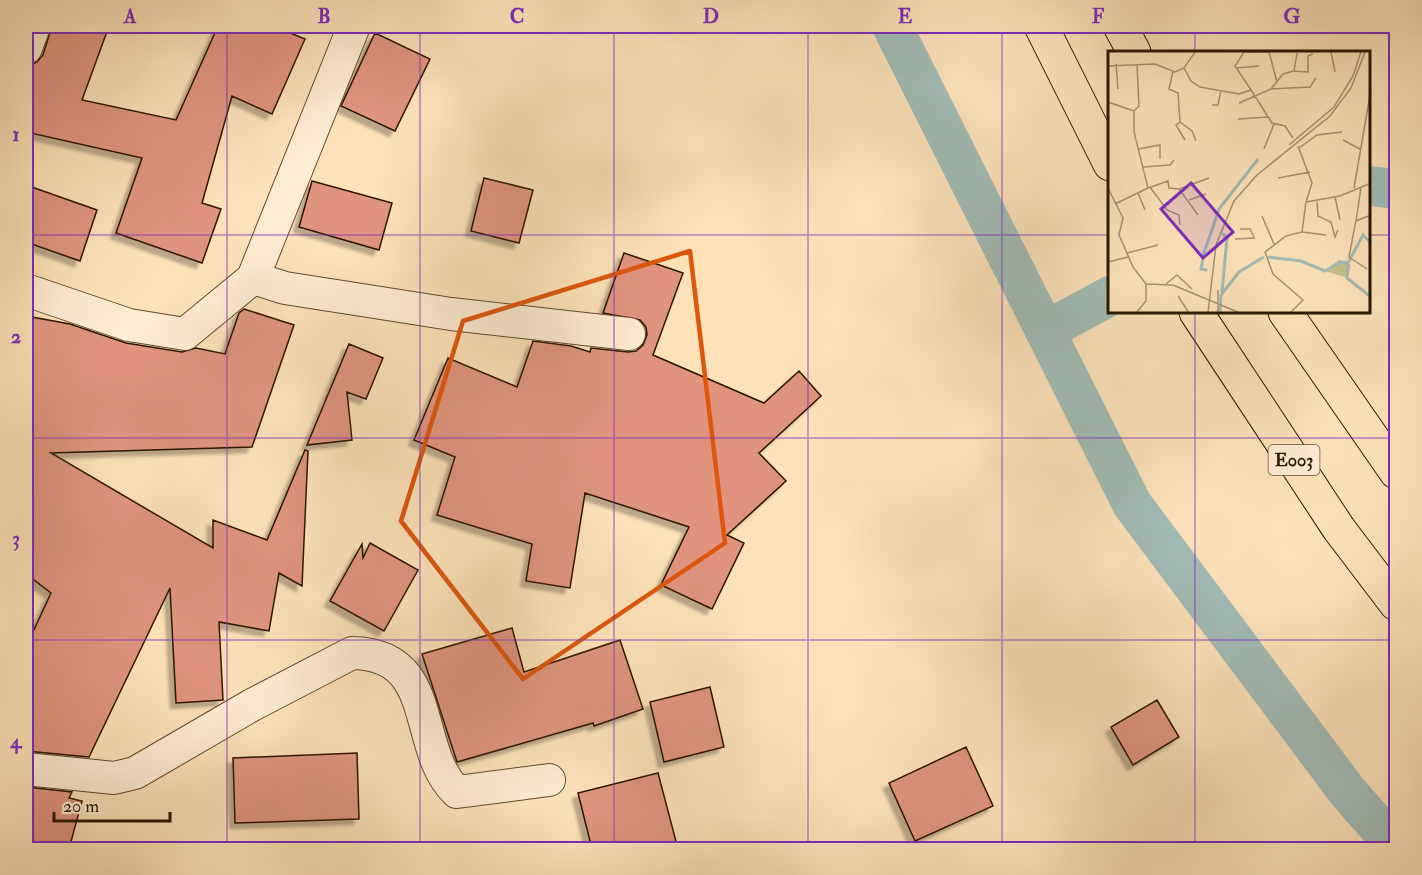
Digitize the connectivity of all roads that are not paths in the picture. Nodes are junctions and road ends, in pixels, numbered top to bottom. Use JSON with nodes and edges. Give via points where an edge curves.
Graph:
{"nodes":[{"id":1,"x":34,"y":26,"type":"edge"},
{"id":2,"x":354,"y":26,"type":"edge"},
{"id":3,"x":1041,"y":26,"type":"edge"},
{"id":4,"x":1120,"y":26,"type":"edge"},
{"id":5,"x":26,"y":48,"type":"edge"},
{"id":6,"x":1133,"y":51,"type":"edge"},
{"id":7,"x":1108,"y":160,"type":"edge"},
{"id":8,"x":254,"y":278,"type":"junction"},
{"id":9,"x":26,"y":290,"type":"edge"},
{"id":10,"x":1197,"y":314,"type":"edge"},
{"id":11,"x":1286,"y":314,"type":"edge"},
{"id":12,"x":629,"y":334,"type":"dead end"},
{"id":13,"x":1396,"y":472,"type":"edge"},
{"id":14,"x":1396,"y":604,"type":"edge"},
{"id":15,"x":26,"y":769,"type":"edge"},
{"id":16,"x":549,"y":780,"type":"dead end"}],
"edges":[{"from":1,"to":5,"type":"street"},
{"from":2,"to":8,"type":"street"},
{"from":3,"to":7,"type":"highway"},
{"from":4,"to":6,"type":"highway"},
{"from":8,"to":9,"type":"street","via":[[185,334],[129,325]]},
{"from":8,"to":12,"type":"street","via":[[285,288],[440,313]]},
{"from":10,"to":14,"type":"highway","number":"E003","via":[[1339,529]]},
{"from":11,"to":13,"type":"highway"},
{"from":15,"to":16,"type":"street","via":[[114,778],[135,773],[352,653],[370,653],[396,664],[416,690],[444,780],[457,792]]}]}
